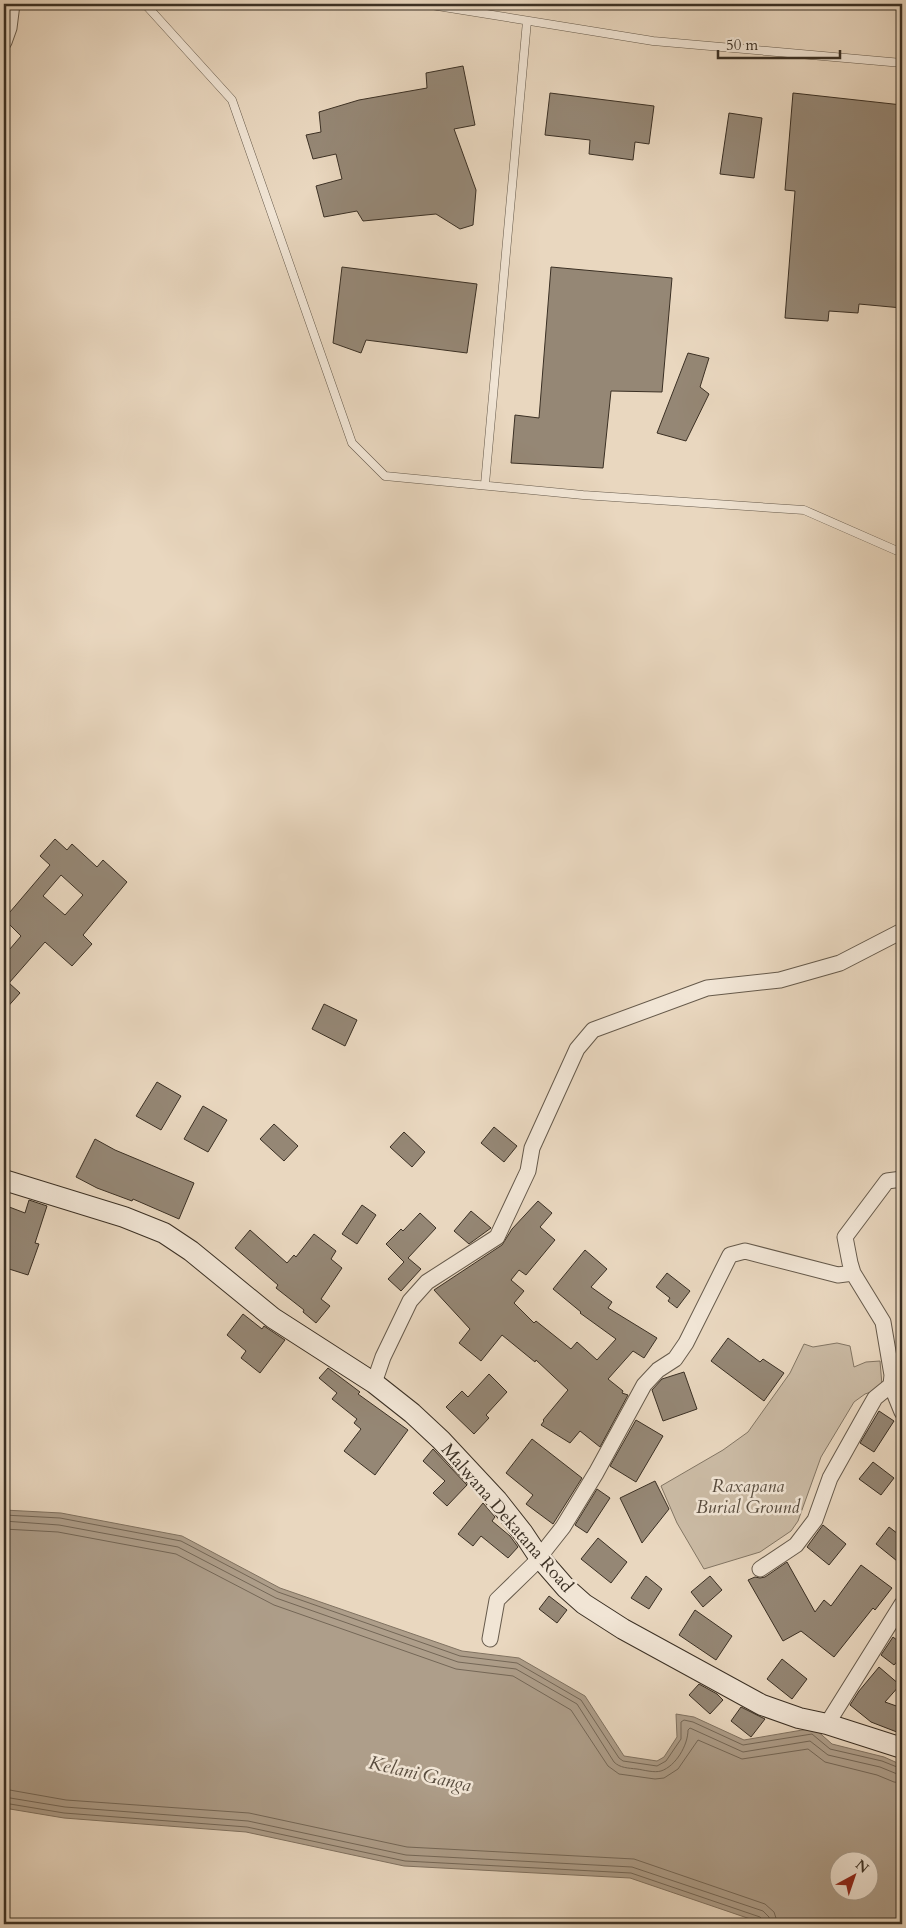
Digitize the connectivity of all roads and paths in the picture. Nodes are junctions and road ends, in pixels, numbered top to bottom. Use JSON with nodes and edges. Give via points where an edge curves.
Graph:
{"nodes":[{"id":1,"x":12,"y":4,"type":"edge"},
{"id":2,"x":146,"y":4,"type":"edge"},
{"id":3,"x":425,"y":4,"type":"edge"},
{"id":4,"x":527,"y":21,"type":"junction"},
{"id":5,"x":4,"y":42,"type":"edge"},
{"id":6,"x":902,"y":63,"type":"edge"},
{"id":7,"x":485,"y":484,"type":"junction"},
{"id":8,"x":902,"y":553,"type":"edge"},
{"id":9,"x":902,"y":931,"type":"edge"},
{"id":10,"x":902,"y":1179,"type":"edge"},
{"id":11,"x":4,"y":1180,"type":"edge"},
{"id":12,"x":854,"y":1273,"type":"junction"},
{"id":13,"x":374,"y":1383,"type":"junction"},
{"id":14,"x":891,"y":1385,"type":"junction"},
{"id":15,"x":902,"y":1412,"type":"edge"},
{"id":16,"x":539,"y":1557,"type":"junction"},
{"id":17,"x":760,"y":1569,"type":"dead end"},
{"id":18,"x":902,"y":1604,"type":"edge"},
{"id":19,"x":490,"y":1639,"type":"dead end"},
{"id":20,"x":827,"y":1724,"type":"junction"},
{"id":21,"x":902,"y":1748,"type":"edge"}],
"edges":[{"from":1,"to":5,"type":"street"},
{"from":2,"to":7,"type":"lane","via":[[232,100],[352,443],[385,476]]},
{"from":3,"to":4,"type":"lane"},
{"from":4,"to":6,"type":"lane","via":[[653,41]]},
{"from":4,"to":7,"type":"lane"},
{"from":7,"to":8,"type":"lane","via":[[804,510]]},
{"from":9,"to":13,"type":"street","via":[[840,963],[780,980],[707,988],[593,1030],[577,1049],[532,1148],[528,1171],[497,1237],[427,1282],[410,1301]]},
{"from":10,"to":12,"type":"street","via":[[887,1181],[845,1237]]},
{"from":11,"to":13,"type":"main road","name":"Malwana Dekatana Road","via":[[124,1217],[164,1233],[273,1318]]},
{"from":12,"to":14,"type":"street","via":[[883,1322]]},
{"from":12,"to":16,"type":"street","via":[[838,1275],[745,1251],[730,1255],[686,1343],[675,1360],[644,1384],[596,1474],[563,1527]]},
{"from":13,"to":16,"type":"main road","name":"Malwana Dekatana Road","via":[[447,1447],[497,1500]]},
{"from":14,"to":15,"type":"street"},
{"from":14,"to":17,"type":"street","via":[[875,1398],[867,1412],[830,1478],[815,1520],[796,1545]]},
{"from":16,"to":19,"type":"street","via":[[497,1600]]},
{"from":16,"to":20,"type":"main road","name":"Malwana Dekatana Road","via":[[584,1604],[623,1629],[762,1704]]},
{"from":18,"to":20,"type":"street"},
{"from":20,"to":21,"type":"main road","name":"Malwana Dekatana Road"}]}
